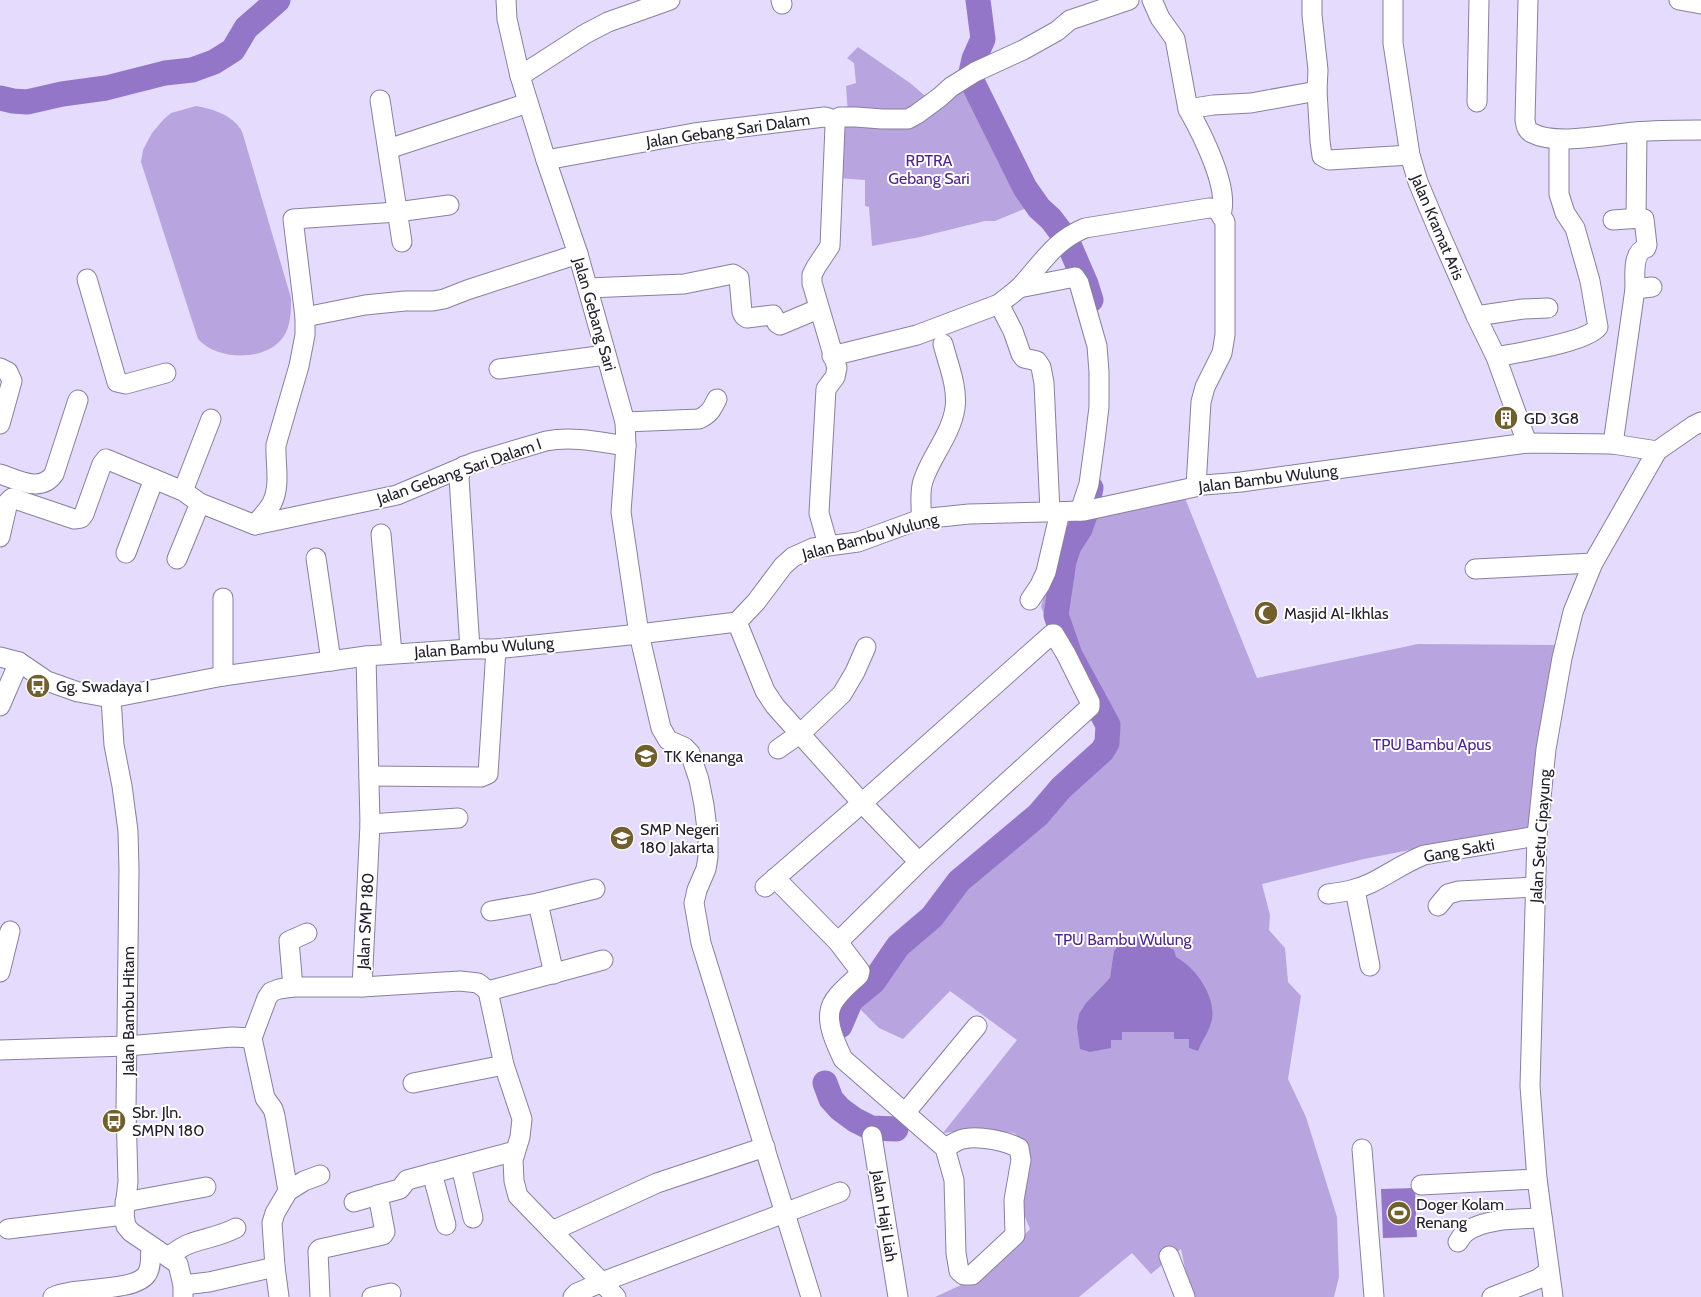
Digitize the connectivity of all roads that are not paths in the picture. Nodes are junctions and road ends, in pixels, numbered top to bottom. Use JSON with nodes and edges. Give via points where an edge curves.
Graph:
{"nodes":[{"id":1,"x":506,"y":0,"type":"edge"},
{"id":2,"x":1129,"y":0,"type":"edge"},
{"id":3,"x":1152,"y":0,"type":"edge"},
{"id":4,"x":1312,"y":0,"type":"edge"},
{"id":5,"x":1393,"y":0,"type":"edge"},
{"id":6,"x":1479,"y":0,"type":"edge"},
{"id":7,"x":1528,"y":0,"type":"edge"},
{"id":8,"x":1679,"y":0,"type":"edge"},
{"id":9,"x":659,"y":2,"type":"edge"},
{"id":10,"x":1701,"y":4,"type":"edge"},
{"id":11,"x":520,"y":76,"type":"junction"},
{"id":12,"x":1317,"y":92,"type":"junction"},
{"id":13,"x":380,"y":100,"type":"dead end"},
{"id":14,"x":1477,"y":102,"type":"dead end"},
{"id":15,"x":528,"y":103,"type":"junction"},
{"id":16,"x":1188,"y":109,"type":"junction"},
{"id":17,"x":833,"y":121,"type":"junction"},
{"id":18,"x":1701,"y":130,"type":"edge"},
{"id":19,"x":1637,"y":132,"type":"junction"},
{"id":20,"x":1560,"y":140,"type":"junction"},
{"id":21,"x":388,"y":149,"type":"junction"},
{"id":22,"x":1410,"y":155,"type":"junction"},
{"id":23,"x":546,"y":160,"type":"junction"},
{"id":24,"x":449,"y":205,"type":"dead end"},
{"id":25,"x":398,"y":212,"type":"junction"},
{"id":26,"x":1221,"y":214,"type":"junction"},
{"id":27,"x":1636,"y":218,"type":"junction"},
{"id":28,"x":1613,"y":220,"type":"dead end"},
{"id":29,"x":402,"y":242,"type":"dead end"},
{"id":30,"x":578,"y":254,"type":"junction"},
{"id":31,"x":87,"y":279,"type":"dead end"},
{"id":32,"x":588,"y":288,"type":"junction"},
{"id":33,"x":1019,"y":288,"type":"junction"},
{"id":34,"x":999,"y":304,"type":"junction"},
{"id":35,"x":818,"y":308,"type":"junction"},
{"id":36,"x":1548,"y":308,"type":"dead end"},
{"id":37,"x":305,"y":316,"type":"junction"},
{"id":38,"x":1476,"y":316,"type":"junction"},
{"id":39,"x":943,"y":344,"type":"dead end"},
{"id":40,"x":606,"y":355,"type":"junction"},
{"id":41,"x":832,"y":356,"type":"junction"},
{"id":42,"x":1496,"y":357,"type":"junction"},
{"id":43,"x":0,"y":368,"type":"edge"},
{"id":44,"x":499,"y":369,"type":"dead end"},
{"id":45,"x":166,"y":373,"type":"dead end"},
{"id":46,"x":717,"y":399,"type":"dead end"},
{"id":47,"x":78,"y":400,"type":"dead end"},
{"id":48,"x":211,"y":419,"type":"dead end"},
{"id":49,"x":625,"y":422,"type":"junction"},
{"id":50,"x":1701,"y":422,"type":"edge"},
{"id":51,"x":0,"y":424,"type":"edge"},
{"id":52,"x":1527,"y":443,"type":"junction"},
{"id":53,"x":1613,"y":444,"type":"junction"},
{"id":54,"x":626,"y":446,"type":"junction"},
{"id":55,"x":1657,"y":451,"type":"junction"},
{"id":56,"x":464,"y":466,"type":"junction"},
{"id":57,"x":0,"y":474,"type":"edge"},
{"id":58,"x":154,"y":480,"type":"junction"},
{"id":59,"x":1196,"y":486,"type":"junction"},
{"id":60,"x":183,"y":491,"type":"junction"},
{"id":61,"x":200,"y":503,"type":"junction"},
{"id":62,"x":1087,"y":510,"type":"junction"},
{"id":63,"x":1055,"y":511,"type":"junction"},
{"id":64,"x":921,"y":519,"type":"junction"},
{"id":65,"x":255,"y":525,"type":"junction"},
{"id":66,"x":381,"y":534,"type":"dead end"},
{"id":67,"x":0,"y":537,"type":"edge"},
{"id":68,"x":828,"y":546,"type":"junction"},
{"id":69,"x":126,"y":553,"type":"dead end"},
{"id":70,"x":316,"y":558,"type":"dead end"},
{"id":71,"x":177,"y":559,"type":"dead end"},
{"id":72,"x":1593,"y":563,"type":"junction"},
{"id":73,"x":1475,"y":569,"type":"dead end"},
{"id":74,"x":223,"y":598,"type":"dead end"},
{"id":75,"x":1030,"y":600,"type":"dead end"},
{"id":76,"x":737,"y":622,"type":"junction"},
{"id":77,"x":639,"y":634,"type":"junction"},
{"id":78,"x":866,"y":647,"type":"dead end"},
{"id":79,"x":470,"y":649,"type":"junction"},
{"id":80,"x":496,"y":649,"type":"junction"},
{"id":81,"x":392,"y":653,"type":"junction"},
{"id":82,"x":366,"y":656,"type":"junction"},
{"id":83,"x":0,"y":657,"type":"edge"},
{"id":84,"x":331,"y":661,"type":"junction"},
{"id":85,"x":19,"y":662,"type":"junction"},
{"id":86,"x":223,"y":676,"type":"junction"},
{"id":87,"x":111,"y":698,"type":"junction"},
{"id":88,"x":0,"y":706,"type":"edge"},
{"id":89,"x":800,"y":733,"type":"junction"},
{"id":90,"x":778,"y":749,"type":"dead end"},
{"id":91,"x":369,"y":776,"type":"junction"},
{"id":92,"x":862,"y":803,"type":"junction"},
{"id":93,"x":458,"y":818,"type":"dead end"},
{"id":94,"x":370,"y":824,"type":"junction"},
{"id":95,"x":1537,"y":836,"type":"junction"},
{"id":96,"x":919,"y":862,"type":"junction"},
{"id":97,"x":1536,"y":887,"type":"junction"},
{"id":98,"x":595,"y":889,"type":"dead end"},
{"id":99,"x":1355,"y":890,"type":"junction"},
{"id":100,"x":1328,"y":894,"type":"dead end"},
{"id":101,"x":538,"y":903,"type":"junction"},
{"id":102,"x":1438,"y":906,"type":"dead end"},
{"id":103,"x":491,"y":911,"type":"dead end"},
{"id":104,"x":10,"y":932,"type":"dead end"},
{"id":105,"x":307,"y":933,"type":"dead end"},
{"id":106,"x":838,"y":942,"type":"junction"},
{"id":107,"x":603,"y":960,"type":"dead end"},
{"id":108,"x":1370,"y":966,"type":"dead end"},
{"id":109,"x":0,"y":972,"type":"edge"},
{"id":110,"x":554,"y":974,"type":"junction"},
{"id":111,"x":293,"y":987,"type":"junction"},
{"id":112,"x":362,"y":987,"type":"junction"},
{"id":113,"x":488,"y":991,"type":"junction"},
{"id":114,"x":977,"y":1026,"type":"dead end"},
{"id":115,"x":252,"y":1038,"type":"junction"},
{"id":116,"x":127,"y":1046,"type":"junction"},
{"id":117,"x":0,"y":1050,"type":"edge"},
{"id":118,"x":504,"y":1066,"type":"junction"},
{"id":119,"x":413,"y":1083,"type":"dead end"},
{"id":120,"x":905,"y":1112,"type":"junction"},
{"id":121,"x":872,"y":1136,"type":"dead end"},
{"id":122,"x":765,"y":1147,"type":"junction"},
{"id":123,"x":945,"y":1148,"type":"junction"},
{"id":124,"x":1362,"y":1149,"type":"dead end"},
{"id":125,"x":516,"y":1151,"type":"junction"},
{"id":126,"x":461,"y":1166,"type":"junction"},
{"id":127,"x":432,"y":1173,"type":"junction"},
{"id":128,"x":320,"y":1175,"type":"dead end"},
{"id":129,"x":1538,"y":1179,"type":"junction"},
{"id":130,"x":1421,"y":1185,"type":"dead end"},
{"id":131,"x":206,"y":1186,"type":"dead end"},
{"id":132,"x":288,"y":1191,"type":"junction"},
{"id":133,"x":840,"y":1192,"type":"dead end"},
{"id":134,"x":378,"y":1195,"type":"junction"},
{"id":135,"x":354,"y":1202,"type":"dead end"},
{"id":136,"x":125,"y":1209,"type":"junction"},
{"id":137,"x":786,"y":1213,"type":"junction"},
{"id":138,"x":473,"y":1218,"type":"dead end"},
{"id":139,"x":1542,"y":1218,"type":"junction"},
{"id":140,"x":446,"y":1225,"type":"dead end"},
{"id":141,"x":236,"y":1228,"type":"dead end"},
{"id":142,"x":8,"y":1229,"type":"dead end"},
{"id":143,"x":552,"y":1231,"type":"junction"},
{"id":144,"x":1458,"y":1242,"type":"dead end"},
{"id":145,"x":151,"y":1247,"type":"junction"},
{"id":146,"x":1169,"y":1256,"type":"dead end"},
{"id":147,"x":168,"y":1257,"type":"junction"},
{"id":148,"x":275,"y":1267,"type":"junction"},
{"id":149,"x":1549,"y":1271,"type":"junction"},
{"id":150,"x":602,"y":1282,"type":"junction"},
{"id":151,"x":183,"y":1291,"type":"edge"},
{"id":152,"x":118,"y":1292,"type":"edge"},
{"id":153,"x":391,"y":1293,"type":"dead end"},
{"id":154,"x":53,"y":1297,"type":"edge"},
{"id":155,"x":279,"y":1297,"type":"edge"},
{"id":156,"x":320,"y":1297,"type":"edge"},
{"id":157,"x":372,"y":1297,"type":"edge"},
{"id":158,"x":573,"y":1297,"type":"edge"},
{"id":159,"x":616,"y":1297,"type":"edge"},
{"id":160,"x":811,"y":1297,"type":"edge"},
{"id":161,"x":898,"y":1297,"type":"edge"},
{"id":162,"x":1185,"y":1297,"type":"edge"},
{"id":163,"x":1374,"y":1297,"type":"edge"},
{"id":164,"x":1492,"y":1297,"type":"edge"},
{"id":165,"x":1553,"y":1297,"type":"edge"}],
"edges":[{"from":1,"to":11,"type":"street","name":"Jalan Gebang Sari"},
{"from":2,"to":17,"type":"street","via":[[1070,20],[1023,50],[969,76],[908,118],[840,117]]},
{"from":3,"to":16,"type":"street","via":[[1174,39]]},
{"from":4,"to":12,"type":"street"},
{"from":5,"to":22,"type":"street","name":"Jalan Kramat Aris","via":[[1393,43]]},
{"from":6,"to":14,"type":"street"},
{"from":7,"to":20,"type":"street","via":[[1526,128],[1532,133]]},
{"from":8,"to":10,"type":"street"},
{"from":9,"to":11,"type":"street","via":[[585,34]]},
{"from":11,"to":15,"type":"street","name":"Jalan Gebang Sari"},
{"from":12,"to":16,"type":"street","via":[[1240,105]]},
{"from":12,"to":22,"type":"street","via":[[1322,156]]},
{"from":13,"to":21,"type":"street"},
{"from":15,"to":21,"type":"street"},
{"from":15,"to":23,"type":"street","name":"Jalan Gebang Sari"},
{"from":16,"to":26,"type":"street","via":[[1204,137],[1217,174],[1223,196]]},
{"from":17,"to":23,"type":"street","name":"Jalan Gebang Sari Dalam","via":[[824,117],[694,133]]},
{"from":17,"to":35,"type":"street","name":"Jalan Gebang Sari Dalam","via":[[830,246],[812,276]]},
{"from":18,"to":19,"type":"street"},
{"from":19,"to":20,"type":"street"},
{"from":19,"to":27,"type":"street"},
{"from":20,"to":42,"type":"street","via":[[1560,194],[1565,213],[1575,228],[1590,281],[1598,327],[1590,334],[1567,342]]},
{"from":21,"to":25,"type":"street"},
{"from":22,"to":38,"type":"street","name":"Jalan Kramat Aris","via":[[1418,182]]},
{"from":23,"to":30,"type":"street","name":"Jalan Gebang Sari"},
{"from":24,"to":25,"type":"street"},
{"from":25,"to":29,"type":"street"},
{"from":25,"to":37,"type":"street","via":[[293,219]]},
{"from":26,"to":33,"type":"street","via":[[1217,209],[1209,208],[1092,226],[1062,240]]},
{"from":26,"to":59,"type":"street","via":[[1225,222],[1224,334],[1220,357],[1201,402]]},
{"from":27,"to":28,"type":"street"},
{"from":27,"to":53,"type":"street","via":[[1644,220],[1647,245],[1638,253],[1635,269],[1643,288]]},
{"from":30,"to":32,"type":"street","name":"Jalan Gebang Sari"},
{"from":30,"to":37,"type":"street","via":[[433,302],[365,305]]},
{"from":31,"to":45,"type":"street","via":[[117,382],[126,384]]},
{"from":32,"to":35,"type":"street","via":[[684,284],[733,274],[739,278],[742,312],[747,318],[773,315],[780,325]]},
{"from":32,"to":40,"type":"street","name":"Jalan Gebang Sari"},
{"from":33,"to":34,"type":"street"},
{"from":33,"to":62,"type":"street","via":[[1072,276],[1080,283],[1097,346],[1099,372],[1099,407]]},
{"from":34,"to":41,"type":"street","via":[[917,335]]},
{"from":34,"to":63,"type":"street","via":[[1014,331],[1021,354],[1037,361],[1041,367]]},
{"from":35,"to":41,"type":"street","name":"Jalan Gebang Sari Dalam"},
{"from":36,"to":38,"type":"street"},
{"from":37,"to":65,"type":"street","via":[[304,345],[276,445],[277,488],[272,504]]},
{"from":38,"to":42,"type":"street","name":"Jalan Kramat Aris"},
{"from":39,"to":64,"type":"street","via":[[954,385],[955,407],[948,430],[923,480]]},
{"from":40,"to":44,"type":"street"},
{"from":40,"to":49,"type":"street","name":"Jalan Gebang Sari"},
{"from":41,"to":68,"type":"street","name":"Jalan Gebang Sari Dalam","via":[[837,368],[826,389],[819,513]]},
{"from":42,"to":52,"type":"street","name":"Jalan Kramat Aris"},
{"from":43,"to":51,"type":"street","via":[[8,372],[12,381]]},
{"from":46,"to":49,"type":"street","via":[[707,416],[699,419]]},
{"from":47,"to":57,"type":"street","via":[[50,480],[33,485]]},
{"from":48,"to":60,"type":"street"},
{"from":49,"to":54,"type":"street","name":"Jalan Gebang Sari"},
{"from":50,"to":55,"type":"street","name":"Jalan Setu Cipayung"},
{"from":52,"to":53,"type":"street","name":"Jalan Bambu Wulung"},
{"from":52,"to":59,"type":"street","name":"Jalan Bambu Wulung"},
{"from":53,"to":55,"type":"street","name":"Jalan Bambu Wulung"},
{"from":54,"to":56,"type":"street","name":"Jalan Gebang Sari Dalam I","via":[[558,439]]},
{"from":54,"to":77,"type":"street","name":"Jalan Gebang Sari","via":[[621,512]]},
{"from":55,"to":72,"type":"street","name":"Jalan Setu Cipayung"},
{"from":56,"to":65,"type":"street","name":"Jalan Gebang Sari Dalam I","via":[[397,495]]},
{"from":56,"to":79,"type":"street","via":[[459,478]]},
{"from":58,"to":60,"type":"street"},
{"from":58,"to":67,"type":"street","via":[[106,459],[81,518],[12,498],[8,502]]},
{"from":58,"to":69,"type":"street"},
{"from":59,"to":62,"type":"street","name":"Jalan Bambu Wulung"},
{"from":60,"to":61,"type":"street"},
{"from":61,"to":65,"type":"street"},
{"from":61,"to":71,"type":"street"},
{"from":62,"to":63,"type":"street","name":"Jalan Bambu Wulung"},
{"from":63,"to":64,"type":"street","name":"Jalan Bambu Wulung"},
{"from":63,"to":75,"type":"street","via":[[1046,572]]},
{"from":64,"to":68,"type":"street","name":"Jalan Bambu Wulung","via":[[858,542]]},
{"from":66,"to":81,"type":"street"},
{"from":68,"to":76,"type":"street","name":"Jalan Bambu Wulung","via":[[802,551],[792,557]]},
{"from":70,"to":84,"type":"street"},
{"from":72,"to":73,"type":"street"},
{"from":72,"to":95,"type":"street","name":"Jalan Setu Cipayung","via":[[1573,612],[1562,658],[1546,750]]},
{"from":74,"to":86,"type":"street"},
{"from":76,"to":77,"type":"street","name":"Jalan Bambu Wulung"},
{"from":76,"to":89,"type":"street","via":[[765,690]]},
{"from":77,"to":80,"type":"street","name":"Jalan Bambu Wulung"},
{"from":77,"to":122,"type":"street","name":"Jalan Gebang Sari","via":[[661,728],[668,740],[690,752],[699,780],[708,837],[706,870],[694,903],[701,943]]},
{"from":78,"to":89,"type":"street","via":[[842,694]]},
{"from":79,"to":80,"type":"street","name":"Jalan Bambu Wulung"},
{"from":79,"to":81,"type":"street","name":"Jalan Bambu Wulung"},
{"from":80,"to":91,"type":"street","via":[[488,774],[481,777]]},
{"from":81,"to":82,"type":"street","name":"Jalan Bambu Wulung"},
{"from":82,"to":84,"type":"street","name":"Jalan Bambu Wulung"},
{"from":82,"to":91,"type":"street","name":"Jalan SMP 180"},
{"from":83,"to":85,"type":"street","name":"Jalan Bambu Wulung"},
{"from":84,"to":86,"type":"street","name":"Jalan Bambu Wulung"},
{"from":85,"to":87,"type":"street","name":"Jalan Bambu Wulung","via":[[62,686],[90,696]]},
{"from":85,"to":88,"type":"street"},
{"from":86,"to":87,"type":"street","name":"Jalan Bambu Wulung"},
{"from":87,"to":116,"type":"street","name":"Jalan Bambu Hitam","via":[[114,745],[128,831]]},
{"from":89,"to":90,"type":"street"},
{"from":89,"to":92,"type":"street"},
{"from":91,"to":94,"type":"street","name":"Jalan SMP 180"},
{"from":92,"to":96,"type":"street"},
{"from":92,"to":96,"type":"street","via":[[1054,634],[1090,707]]},
{"from":92,"to":106,"type":"street","via":[[770,882]]},
{"from":93,"to":94,"type":"street"},
{"from":94,"to":112,"type":"street","name":"Jalan SMP 180"},
{"from":95,"to":97,"type":"street","name":"Jalan Setu Cipayung"},
{"from":95,"to":99,"type":"street","name":"Gang Sakti","via":[[1424,855]]},
{"from":96,"to":106,"type":"street"},
{"from":97,"to":102,"type":"street","via":[[1459,891],[1448,894]]},
{"from":97,"to":129,"type":"street","name":"Jalan Setu Cipayung","via":[[1530,1086]]},
{"from":98,"to":101,"type":"street"},
{"from":99,"to":100,"type":"street","name":"Gang Sakti"},
{"from":99,"to":108,"type":"street"},
{"from":101,"to":103,"type":"street"},
{"from":101,"to":110,"type":"street"},
{"from":104,"to":109,"type":"street"},
{"from":105,"to":111,"type":"street","via":[[290,941]]},
{"from":106,"to":120,"type":"street","via":[[860,971],[830,1011],[834,1042],[843,1059]]},
{"from":107,"to":110,"type":"street"},
{"from":110,"to":113,"type":"street"},
{"from":111,"to":112,"type":"street","name":"Jalan SMP 180"},
{"from":111,"to":115,"type":"street","name":"Jalan SMP 180","via":[[271,992]]},
{"from":112,"to":113,"type":"street","via":[[460,981],[478,983]]},
{"from":113,"to":118,"type":"street"},
{"from":114,"to":120,"type":"street"},
{"from":115,"to":116,"type":"street"},
{"from":115,"to":132,"type":"street","via":[[265,1098],[275,1116]]},
{"from":116,"to":117,"type":"street"},
{"from":116,"to":136,"type":"street","name":"Jalan Bambu Hitam","via":[[128,1182]]},
{"from":118,"to":119,"type":"street"},
{"from":118,"to":125,"type":"street","via":[[522,1119]]},
{"from":120,"to":123,"type":"street"},
{"from":121,"to":161,"type":"street","name":"Jalan Haji Liah"},
{"from":122,"to":137,"type":"street","name":"Jalan Gebang Sari"},
{"from":122,"to":143,"type":"street","via":[[657,1183]]},
{"from":123,"to":123,"type":"street","via":[[963,1139],[1010,1143],[1019,1148],[1021,1160],[1014,1200],[1015,1234],[972,1275],[959,1271],[954,1180]]},
{"from":124,"to":163,"type":"street"},
{"from":125,"to":126,"type":"street"},
{"from":125,"to":143,"type":"street","via":[[513,1160],[518,1196]]},
{"from":126,"to":127,"type":"street"},
{"from":126,"to":138,"type":"street"},
{"from":127,"to":134,"type":"street","via":[[407,1180],[400,1189]]},
{"from":127,"to":140,"type":"street"},
{"from":128,"to":132,"type":"street"},
{"from":129,"to":130,"type":"street"},
{"from":129,"to":139,"type":"street","name":"Jalan Setu Cipayung"},
{"from":131,"to":136,"type":"street"},
{"from":132,"to":148,"type":"street","via":[[272,1223]]},
{"from":133,"to":137,"type":"street"},
{"from":134,"to":135,"type":"street"},
{"from":134,"to":156,"type":"street","via":[[383,1235],[318,1250]]},
{"from":136,"to":142,"type":"street"},
{"from":136,"to":145,"type":"street","via":[[126,1226]]},
{"from":137,"to":150,"type":"street"},
{"from":137,"to":160,"type":"street","name":"Jalan Gebang Sari"},
{"from":139,"to":144,"type":"street","via":[[1494,1221],[1465,1233]]},
{"from":139,"to":149,"type":"street","name":"Jalan Setu Cipayung"},
{"from":141,"to":147,"type":"street","via":[[191,1243]]},
{"from":143,"to":150,"type":"street"},
{"from":145,"to":147,"type":"street"},
{"from":145,"to":152,"type":"street","via":[[146,1274]]},
{"from":146,"to":162,"type":"street"},
{"from":147,"to":151,"type":"street","via":[[178,1264]]},
{"from":148,"to":151,"type":"street"},
{"from":148,"to":155,"type":"street"},
{"from":149,"to":164,"type":"street","via":[[1538,1279]]},
{"from":149,"to":165,"type":"street","name":"Jalan Setu Cipayung"},
{"from":150,"to":158,"type":"street"},
{"from":150,"to":159,"type":"street"},
{"from":152,"to":154,"type":"street","via":[[70,1292]]},
{"from":153,"to":157,"type":"street"}]}
